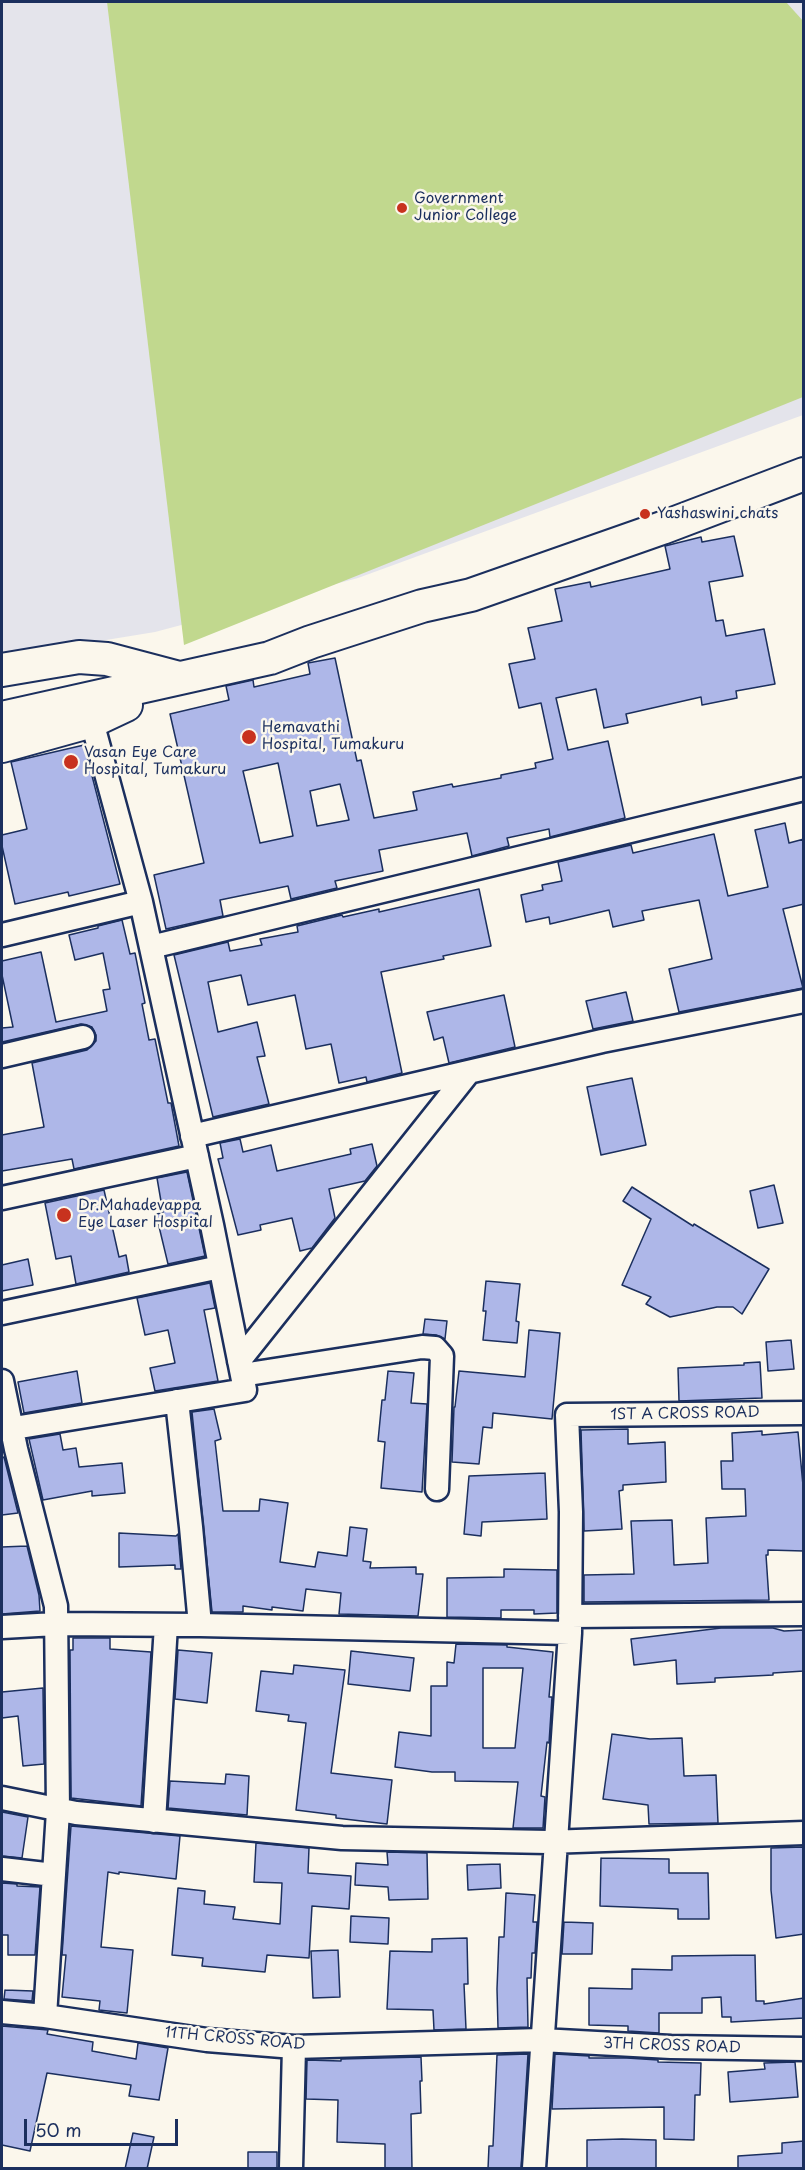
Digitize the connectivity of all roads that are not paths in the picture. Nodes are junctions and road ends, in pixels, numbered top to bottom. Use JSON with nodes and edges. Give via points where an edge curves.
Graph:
{"nodes":[{"id":1,"x":804,"y":474,"type":"edge"},
{"id":2,"x":2,"y":670,"type":"edge"},
{"id":3,"x":182,"y":678,"type":"junction"},
{"id":4,"x":89,"y":710,"type":"junction"},
{"id":5,"x":2,"y":718,"type":"edge"},
{"id":6,"x":2,"y":746,"type":"edge"},
{"id":7,"x":804,"y":789,"type":"edge"},
{"id":8,"x":141,"y":902,"type":"junction"},
{"id":9,"x":2,"y":935,"type":"edge"},
{"id":10,"x":151,"y":947,"type":"junction"},
{"id":11,"x":804,"y":1001,"type":"edge"},
{"id":12,"x":83,"y":1037,"type":"dead end"},
{"id":13,"x":2,"y":1056,"type":"edge"},
{"id":14,"x":469,"y":1072,"type":"junction"},
{"id":15,"x":194,"y":1146,"type":"junction"},
{"id":16,"x":2,"y":1198,"type":"edge"},
{"id":17,"x":220,"y":1267,"type":"junction"},
{"id":18,"x":2,"y":1313,"type":"edge"},
{"id":19,"x":241,"y":1368,"type":"junction"},
{"id":20,"x":2,"y":1381,"type":"edge"},
{"id":21,"x":177,"y":1401,"type":"junction"},
{"id":22,"x":804,"y":1413,"type":"edge"},
{"id":23,"x":7,"y":1429,"type":"edge"},
{"id":24,"x":437,"y":1489,"type":"dead end"},
{"id":25,"x":804,"y":1614,"type":"edge"},
{"id":26,"x":56,"y":1624,"type":"junction"},
{"id":27,"x":570,"y":1624,"type":"junction"},
{"id":28,"x":166,"y":1625,"type":"junction"},
{"id":29,"x":200,"y":1625,"type":"junction"},
{"id":30,"x":2,"y":1627,"type":"edge"},
{"id":31,"x":2,"y":1797,"type":"edge"},
{"id":32,"x":58,"y":1811,"type":"junction"},
{"id":33,"x":154,"y":1821,"type":"junction"},
{"id":34,"x":804,"y":1833,"type":"edge"},
{"id":35,"x":556,"y":1842,"type":"junction"},
{"id":36,"x":2,"y":1869,"type":"edge"},
{"id":37,"x":54,"y":1875,"type":"junction"},
{"id":38,"x":2,"y":2012,"type":"edge"},
{"id":39,"x":45,"y":2016,"type":"junction"},
{"id":40,"x":541,"y":2040,"type":"junction"},
{"id":41,"x":294,"y":2047,"type":"junction"},
{"id":42,"x":804,"y":2049,"type":"edge"},
{"id":43,"x":291,"y":2168,"type":"edge"},
{"id":44,"x":534,"y":2169,"type":"edge"}],
"edges":[{"from":1,"to":3,"type":"main road","via":[[471,595],[422,606],[270,658]]},
{"from":2,"to":3,"type":"main road","via":[[79,657],[107,659]]},
{"from":3,"to":4,"type":"main road"},
{"from":4,"to":5,"type":"main road"},
{"from":4,"to":6,"type":"main road"},
{"from":4,"to":8,"type":"street"},
{"from":7,"to":10,"type":"street"},
{"from":8,"to":9,"type":"street"},
{"from":8,"to":10,"type":"street"},
{"from":10,"to":15,"type":"street"},
{"from":11,"to":14,"type":"street"},
{"from":12,"to":13,"type":"street"},
{"from":14,"to":15,"type":"street"},
{"from":14,"to":19,"type":"street"},
{"from":15,"to":16,"type":"street"},
{"from":15,"to":17,"type":"street"},
{"from":17,"to":18,"type":"street"},
{"from":17,"to":19,"type":"street"},
{"from":19,"to":21,"type":"street","via":[[245,1389]]},
{"from":19,"to":24,"type":"street","via":[[435,1347],[442,1356]]},
{"from":20,"to":23,"type":"street"},
{"from":21,"to":23,"type":"street"},
{"from":21,"to":29,"type":"street"},
{"from":22,"to":27,"type":"street","name":"1ST A CROSS ROAD","via":[[567,1415]]},
{"from":23,"to":26,"type":"street","via":[[56,1606]]},
{"from":25,"to":27,"type":"street"},
{"from":26,"to":28,"type":"street"},
{"from":26,"to":30,"type":"street"},
{"from":26,"to":32,"type":"street"},
{"from":27,"to":29,"type":"street"},
{"from":27,"to":35,"type":"street"},
{"from":28,"to":29,"type":"street"},
{"from":28,"to":33,"type":"street"},
{"from":31,"to":32,"type":"street"},
{"from":32,"to":33,"type":"street"},
{"from":32,"to":37,"type":"street"},
{"from":33,"to":35,"type":"street","via":[[342,1838]]},
{"from":34,"to":35,"type":"street"},
{"from":35,"to":40,"type":"street"},
{"from":36,"to":37,"type":"street"},
{"from":37,"to":39,"type":"street"},
{"from":38,"to":39,"type":"street","name":"11TH CROSS ROAD"},
{"from":39,"to":41,"type":"street","name":"11TH CROSS ROAD","via":[[207,2040]]},
{"from":40,"to":41,"type":"street","name":"11TH CROSS ROAD"},
{"from":40,"to":42,"type":"street","name":"3TH CROSS ROAD"},
{"from":40,"to":44,"type":"street"},
{"from":41,"to":43,"type":"street"}]}
